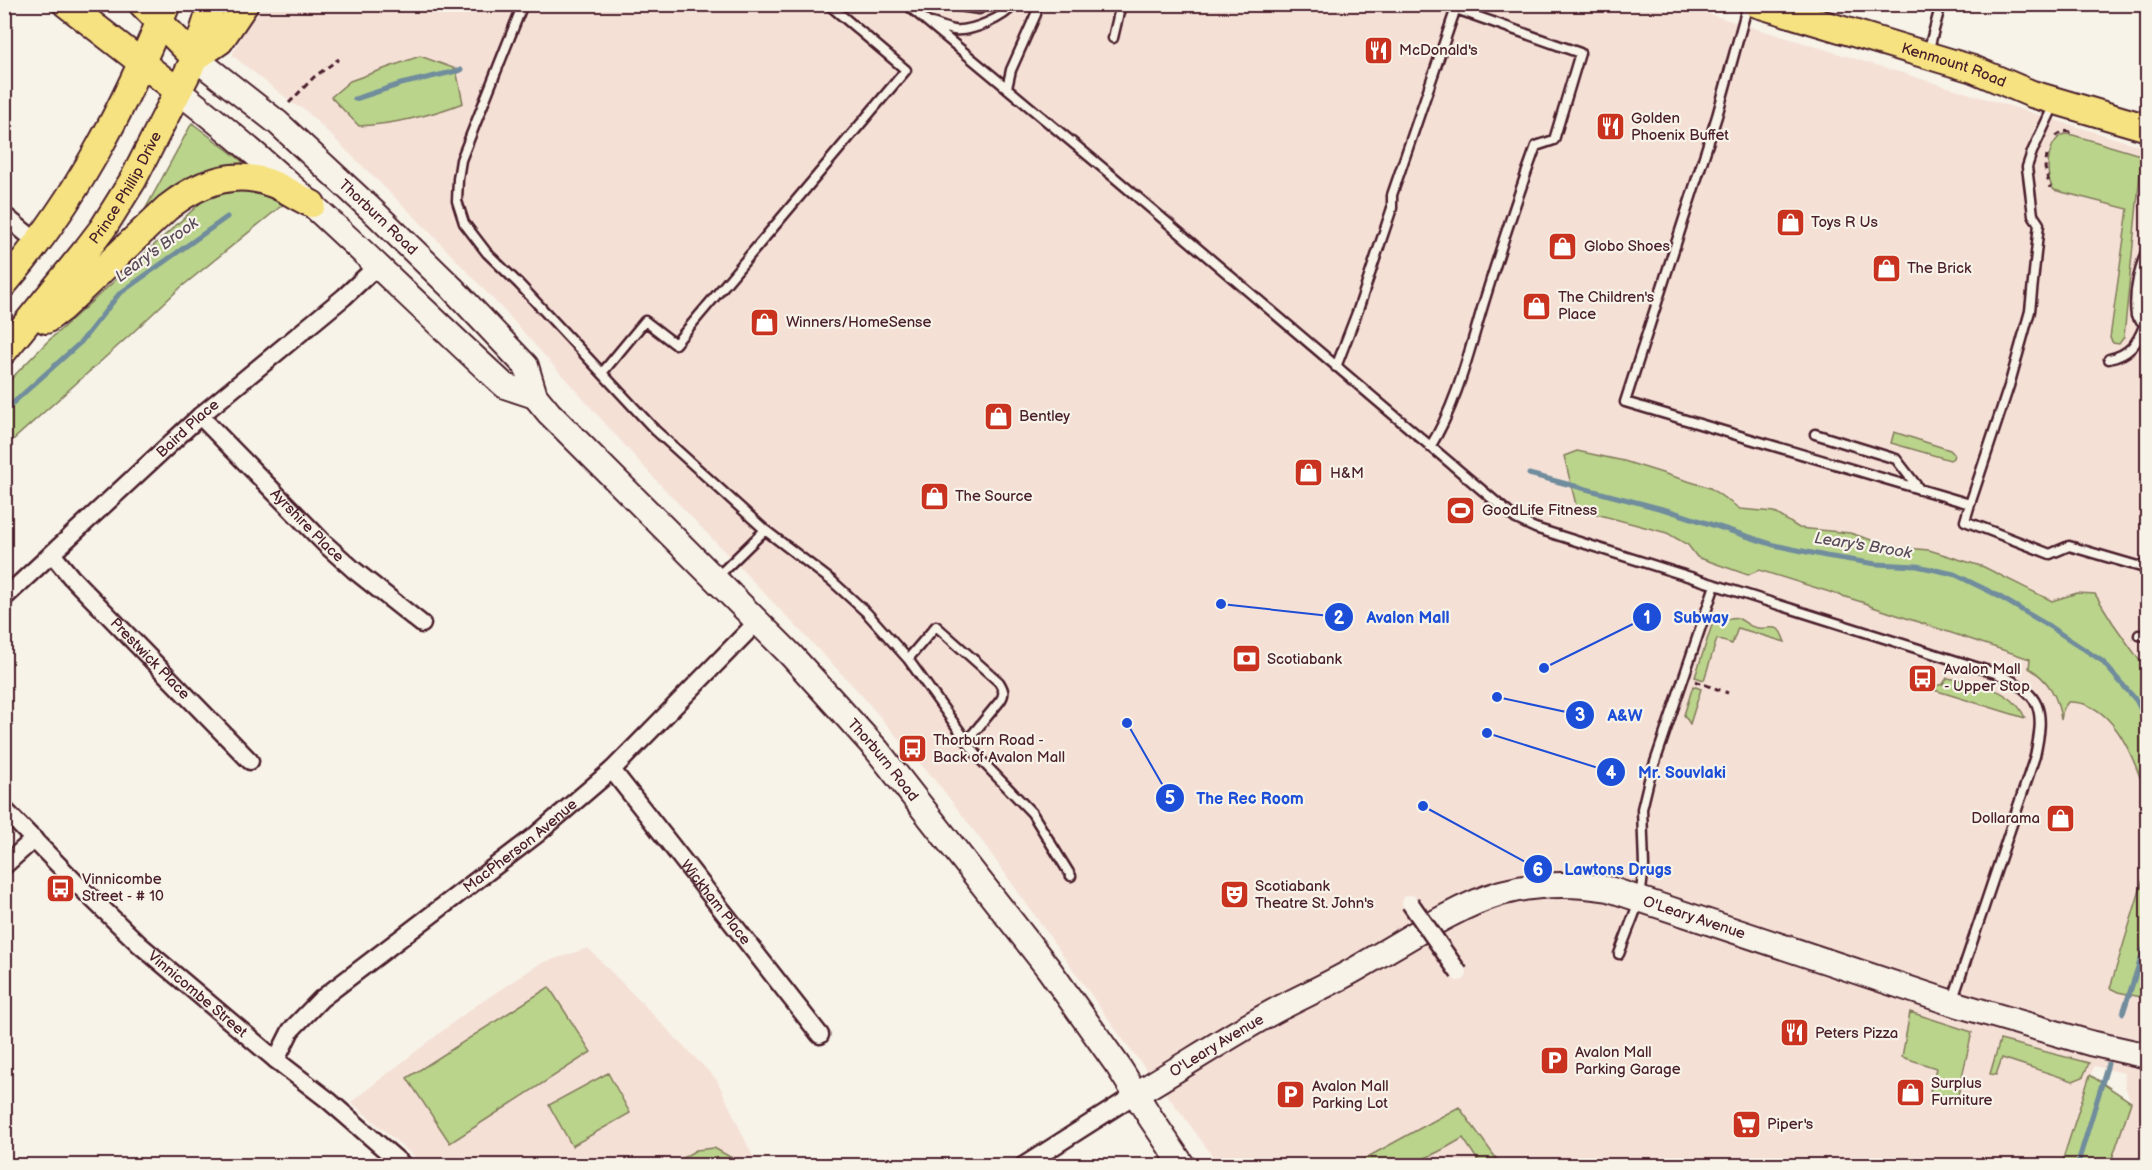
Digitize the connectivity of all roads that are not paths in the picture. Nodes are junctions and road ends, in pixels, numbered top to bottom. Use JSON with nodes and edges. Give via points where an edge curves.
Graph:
{"nodes":[{"id":1,"x":66,"y":4,"type":"edge"},
{"id":2,"x":212,"y":4,"type":"edge"},
{"id":3,"x":245,"y":4,"type":"edge"},
{"id":4,"x":523,"y":4,"type":"edge"},
{"id":5,"x":828,"y":4,"type":"edge"},
{"id":6,"x":906,"y":4,"type":"edge"},
{"id":7,"x":945,"y":4,"type":"edge"},
{"id":8,"x":986,"y":4,"type":"edge"},
{"id":9,"x":1014,"y":4,"type":"edge"},
{"id":10,"x":1037,"y":4,"type":"edge"},
{"id":11,"x":1121,"y":4,"type":"edge"},
{"id":12,"x":1748,"y":4,"type":"edge"},
{"id":13,"x":1757,"y":4,"type":"edge"},
{"id":14,"x":1941,"y":4,"type":"edge"},
{"id":15,"x":1456,"y":7,"type":"edge"},
{"id":16,"x":156,"y":10,"type":"edge"},
{"id":17,"x":928,"y":22,"type":"junction"},
{"id":18,"x":1113,"y":38,"type":"dead end"},
{"id":19,"x":1927,"y":55,"type":"junction"},
{"id":20,"x":195,"y":58,"type":"junction"},
{"id":21,"x":142,"y":63,"type":"junction"},
{"id":22,"x":1007,"y":88,"type":"junction"},
{"id":23,"x":178,"y":91,"type":"junction"},
{"id":24,"x":2056,"y":101,"type":"junction"},
{"id":25,"x":2148,"y":128,"type":"edge"},
{"id":26,"x":312,"y":204,"type":"junction"},
{"id":27,"x":4,"y":214,"type":"edge"},
{"id":28,"x":38,"y":243,"type":"junction"},
{"id":29,"x":2148,"y":247,"type":"edge"},
{"id":30,"x":377,"y":266,"type":"junction"},
{"id":31,"x":2148,"y":283,"type":"edge"},
{"id":32,"x":4,"y":284,"type":"edge"},
{"id":33,"x":2148,"y":313,"type":"edge"},
{"id":34,"x":2146,"y":327,"type":"edge"},
{"id":35,"x":5,"y":351,"type":"edge"},
{"id":36,"x":2109,"y":359,"type":"dead end"},
{"id":37,"x":1336,"y":368,"type":"junction"},
{"id":38,"x":602,"y":373,"type":"junction"},
{"id":39,"x":535,"y":396,"type":"junction"},
{"id":40,"x":200,"y":416,"type":"junction"},
{"id":41,"x":1815,"y":434,"type":"dead end"},
{"id":42,"x":1430,"y":447,"type":"junction"},
{"id":43,"x":1920,"y":490,"type":"junction"},
{"id":44,"x":1970,"y":504,"type":"junction"},
{"id":45,"x":765,"y":530,"type":"junction"},
{"id":46,"x":53,"y":555,"type":"junction"},
{"id":47,"x":2148,"y":569,"type":"edge"},
{"id":48,"x":716,"y":578,"type":"junction"},
{"id":49,"x":1716,"y":585,"type":"junction"},
{"id":50,"x":4,"y":598,"type":"edge"},
{"id":51,"x":758,"y":621,"type":"junction"},
{"id":52,"x":422,"y":624,"type":"dead end"},
{"id":53,"x":908,"y":659,"type":"junction"},
{"id":54,"x":967,"y":741,"type":"junction"},
{"id":55,"x":250,"y":761,"type":"dead end"},
{"id":56,"x":612,"y":770,"type":"junction"},
{"id":57,"x":4,"y":809,"type":"edge"},
{"id":58,"x":34,"y":839,"type":"junction"},
{"id":59,"x":4,"y":866,"type":"edge"},
{"id":60,"x":1071,"y":876,"type":"dead end"},
{"id":61,"x":1640,"y":899,"type":"junction"},
{"id":62,"x":1410,"y":903,"type":"dead end"},
{"id":63,"x":1619,"y":954,"type":"dead end"},
{"id":64,"x":1459,"y":974,"type":"dead end"},
{"id":65,"x":1952,"y":1003,"type":"junction"},
{"id":66,"x":820,"y":1035,"type":"dead end"},
{"id":67,"x":2140,"y":1054,"type":"edge"},
{"id":68,"x":276,"y":1060,"type":"junction"},
{"id":69,"x":1136,"y":1094,"type":"junction"},
{"id":70,"x":404,"y":1166,"type":"edge"},
{"id":71,"x":1023,"y":1166,"type":"edge"},
{"id":72,"x":1184,"y":1166,"type":"edge"}],
"edges":[{"from":1,"to":21,"type":"main road"},
{"from":2,"to":20,"type":"main road","name":"Prince Phillip Drive"},
{"from":3,"to":20,"type":"main road","via":[[220,41]]},
{"from":4,"to":38,"type":"lane","via":[[462,160],[457,201],[464,224],[487,253]]},
{"from":5,"to":38,"type":"lane","via":[[906,70],[675,344],[645,321]]},
{"from":6,"to":17,"type":"lane"},
{"from":7,"to":8,"type":"lane","via":[[979,9]]},
{"from":9,"to":17,"type":"lane","via":[[994,20],[977,27],[955,30]]},
{"from":10,"to":22,"type":"lane"},
{"from":11,"to":18,"type":"lane"},
{"from":12,"to":43,"type":"lane","via":[[1717,116],[1624,402]]},
{"from":13,"to":19,"type":"main road","name":"Kenmount Road"},
{"from":14,"to":19,"type":"lane"},
{"from":15,"to":37,"type":"lane"},
{"from":15,"to":42,"type":"lane","via":[[1580,53],[1554,140],[1536,146],[1463,370],[1443,426]]},
{"from":16,"to":20,"type":"main road"},
{"from":16,"to":21,"type":"main road"},
{"from":17,"to":22,"type":"lane"},
{"from":19,"to":24,"type":"main road","name":"Kenmount Road"},
{"from":20,"to":23,"type":"main road","name":"Prince Phillip Drive"},
{"from":20,"to":39,"type":"main road","name":"Thorburn Road","via":[[278,123],[445,281],[526,366]]},
{"from":21,"to":23,"type":"main road"},
{"from":21,"to":28,"type":"main road","via":[[79,185]]},
{"from":22,"to":37,"type":"lane"},
{"from":23,"to":26,"type":"main road","via":[[232,132]]},
{"from":23,"to":35,"type":"main road","name":"Prince Phillip Drive","via":[[151,148],[103,228]]},
{"from":24,"to":25,"type":"main road","name":"Kenmount Road"},
{"from":24,"to":44,"type":"lane","via":[[2027,167],[2033,215],[2039,224],[2030,311]]},
{"from":26,"to":30,"type":"main road"},
{"from":26,"to":35,"type":"main road","via":[[272,183],[250,177],[233,177],[200,186],[167,208],[63,308]]},
{"from":27,"to":28,"type":"street"},
{"from":28,"to":32,"type":"main road"},
{"from":29,"to":34,"type":"lane","via":[[2134,302],[2136,316]]},
{"from":30,"to":39,"type":"main road","via":[[505,386]]},
{"from":30,"to":40,"type":"street","name":"Baird Place"},
{"from":31,"to":33,"type":"lane","via":[[2144,304]]},
{"from":34,"to":36,"type":"lane","via":[[2126,354]]},
{"from":37,"to":42,"type":"lane"},
{"from":38,"to":45,"type":"lane","via":[[655,430]]},
{"from":39,"to":48,"type":"main road","name":"Thorburn Road"},
{"from":40,"to":46,"type":"street","name":"Baird Place"},
{"from":40,"to":52,"type":"street","name":"Ayrshire Place","via":[[325,544]]},
{"from":41,"to":43,"type":"lane","via":[[1896,459]]},
{"from":42,"to":49,"type":"lane","via":[[1516,519]]},
{"from":43,"to":44,"type":"lane"},
{"from":44,"to":47,"type":"lane","via":[[1965,521],[2050,554],[2069,546]]},
{"from":45,"to":48,"type":"lane"},
{"from":45,"to":53,"type":"lane","via":[[832,581]]},
{"from":46,"to":50,"type":"street","name":"Baird Place"},
{"from":46,"to":55,"type":"street","name":"Prestwick Place"},
{"from":48,"to":51,"type":"main road","name":"Thorburn Road"},
{"from":49,"to":61,"type":"lane","via":[[1642,810],[1644,866]]},
{"from":49,"to":65,"type":"lane","via":[[1998,674],[2027,690],[2036,702],[2040,729],[2035,756]]},
{"from":51,"to":56,"type":"street","name":"MacPherson Avenue"},
{"from":51,"to":69,"type":"main road","name":"Thorburn Road","via":[[847,716],[932,818],[1048,968]]},
{"from":53,"to":54,"type":"lane"},
{"from":53,"to":54,"type":"lane","via":[[936,626],[999,682],[1004,696]]},
{"from":54,"to":60,"type":"lane","via":[[1032,813]]},
{"from":56,"to":66,"type":"street","name":"Wickham Place"},
{"from":56,"to":68,"type":"street","name":"MacPherson Avenue","via":[[537,835],[321,999],[291,1030]]},
{"from":57,"to":58,"type":"street","name":"Vinnicombe Street"},
{"from":58,"to":59,"type":"street"},
{"from":58,"to":68,"type":"street","name":"Vinnicombe Street","via":[[140,945]]},
{"from":61,"to":63,"type":"lane"},
{"from":61,"to":65,"type":"main road","name":"O'Leary Avenue"},
{"from":61,"to":69,"type":"main road","name":"O'Leary Avenue","via":[[1609,889],[1572,885],[1518,889],[1482,899],[1280,1008]]},
{"from":62,"to":64,"type":"street","bridge":true},
{"from":65,"to":67,"type":"main road","name":"O'Leary Avenue"},
{"from":68,"to":70,"type":"street","name":"Vinnicombe Street"},
{"from":69,"to":71,"type":"street"},
{"from":69,"to":72,"type":"main road","name":"Thorburn Road"}]}
